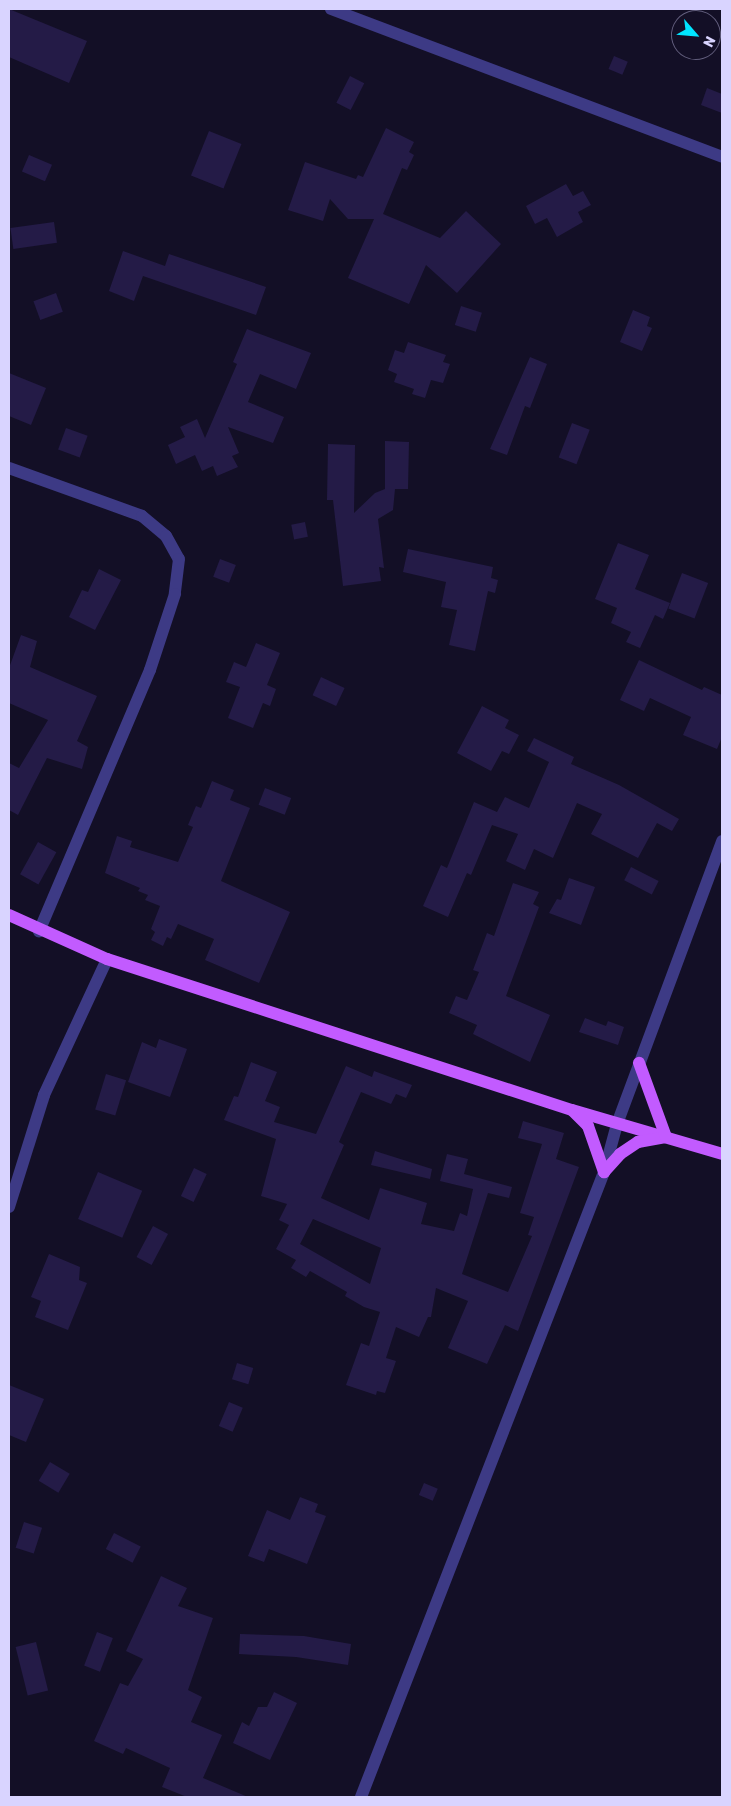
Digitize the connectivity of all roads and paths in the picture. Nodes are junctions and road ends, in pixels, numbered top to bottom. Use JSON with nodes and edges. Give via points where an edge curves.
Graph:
{"nodes":[{"id":1,"x":331,"y":9,"type":"edge"},
{"id":2,"x":722,"y":157,"type":"edge"},
{"id":3,"x":9,"y":468,"type":"edge"},
{"id":4,"x":722,"y":841,"type":"edge"},
{"id":5,"x":9,"y":915,"type":"edge"},
{"id":6,"x":39,"y":931,"type":"junction"},
{"id":7,"x":107,"y":959,"type":"junction"},
{"id":8,"x":639,"y":1063,"type":"junction"},
{"id":9,"x":572,"y":1110,"type":"junction"},
{"id":10,"x":617,"y":1124,"type":"junction"},
{"id":11,"x":666,"y":1136,"type":"junction"},
{"id":12,"x":722,"y":1154,"type":"edge"},
{"id":13,"x":604,"y":1172,"type":"junction"},
{"id":14,"x":9,"y":1207,"type":"edge"},
{"id":15,"x":361,"y":1797,"type":"edge"}],
"edges":[{"from":1,"to":2,"type":"street"},
{"from":3,"to":6,"type":"street","via":[[142,516],[166,536],[179,559],[175,594],[150,670]]},
{"from":4,"to":8,"type":"street"},
{"from":5,"to":6,"type":"main road"},
{"from":6,"to":7,"type":"main road"},
{"from":7,"to":9,"type":"main road"},
{"from":7,"to":14,"type":"street","via":[[44,1095]]},
{"from":8,"to":10,"type":"street"},
{"from":8,"to":11,"type":"main road"},
{"from":9,"to":10,"type":"main road"},
{"from":9,"to":13,"type":"main road","via":[[588,1126]]},
{"from":10,"to":11,"type":"main road"},
{"from":10,"to":13,"type":"street"},
{"from":11,"to":12,"type":"main road"},
{"from":11,"to":13,"type":"main road","via":[[638,1142],[620,1154]]},
{"from":13,"to":15,"type":"street"}]}
